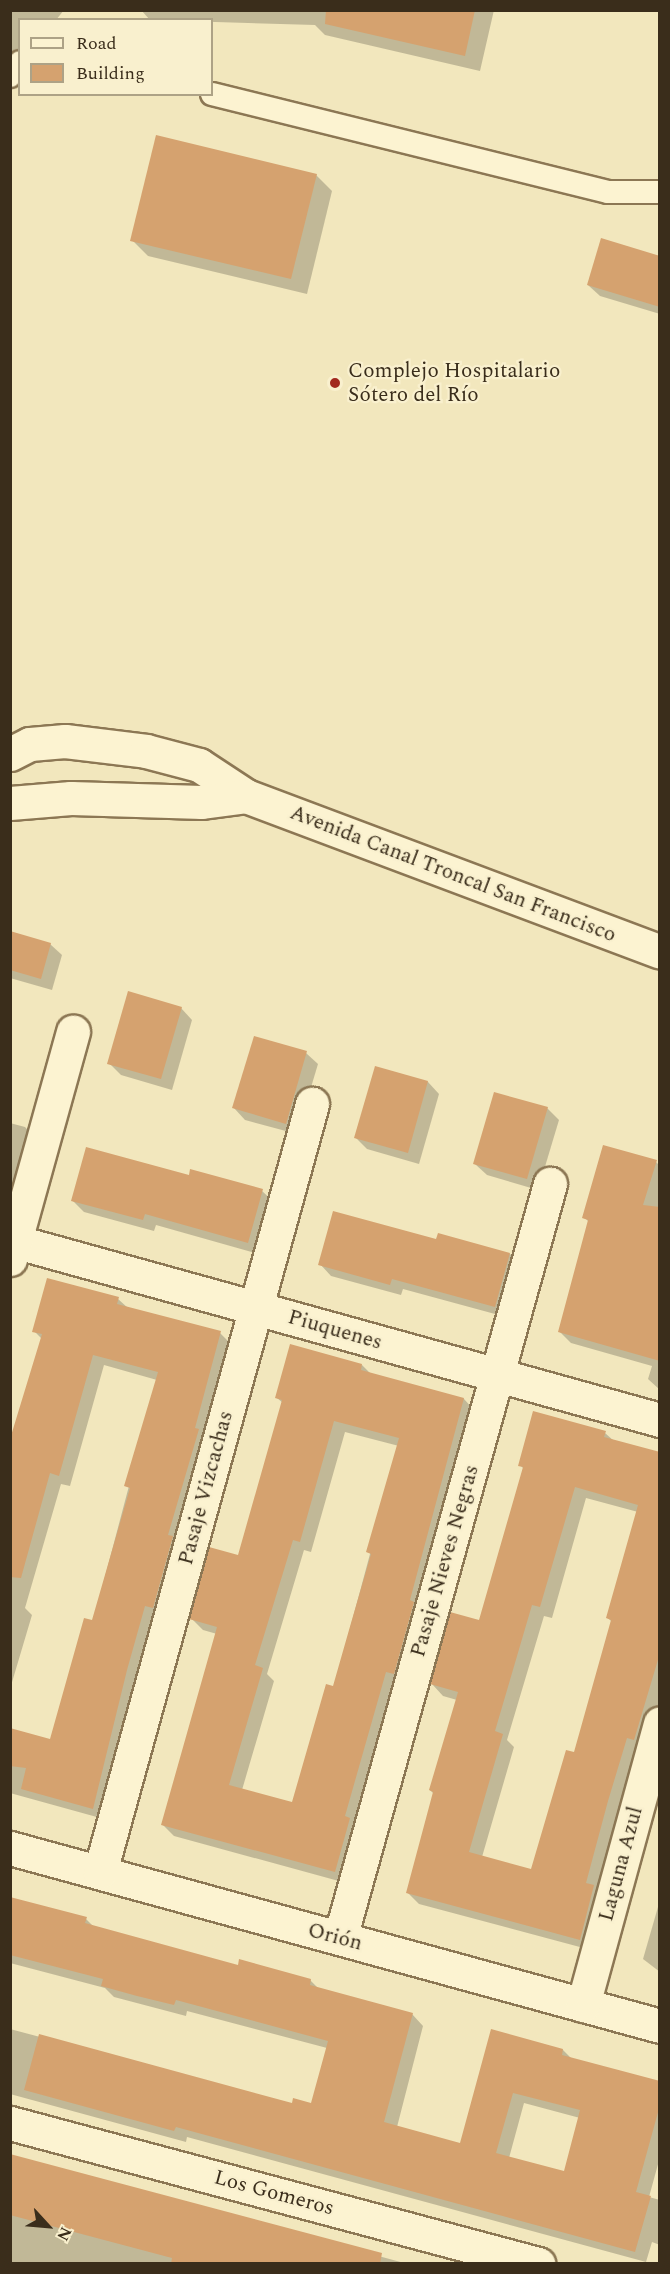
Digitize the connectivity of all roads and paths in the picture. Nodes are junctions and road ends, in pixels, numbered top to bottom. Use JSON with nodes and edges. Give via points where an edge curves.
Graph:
{"nodes":[{"id":1,"x":213,"y":94,"type":"edge"},
{"id":2,"x":660,"y":192,"type":"edge"},
{"id":3,"x":10,"y":754,"type":"edge"},
{"id":4,"x":246,"y":796,"type":"junction"},
{"id":5,"x":10,"y":802,"type":"edge"},
{"id":6,"x":660,"y":952,"type":"edge"},
{"id":7,"x":73,"y":1032,"type":"dead end"},
{"id":8,"x":312,"y":1104,"type":"dead end"},
{"id":9,"x":550,"y":1184,"type":"dead end"},
{"id":10,"x":12,"y":1247,"type":"edge"},
{"id":11,"x":256,"y":1308,"type":"junction"},
{"id":12,"x":497,"y":1375,"type":"junction"},
{"id":13,"x":660,"y":1420,"type":"edge"},
{"id":14,"x":660,"y":1723,"type":"edge"},
{"id":15,"x":10,"y":1848,"type":"edge"},
{"id":16,"x":100,"y":1872,"type":"junction"},
{"id":17,"x":340,"y":1938,"type":"junction"},
{"id":18,"x":583,"y":2005,"type":"junction"},
{"id":19,"x":660,"y":2026,"type":"edge"},
{"id":20,"x":10,"y":2123,"type":"edge"},
{"id":21,"x":538,"y":2264,"type":"edge"}],
"edges":[{"from":1,"to":2,"type":"lane","via":[[608,192]]},
{"from":3,"to":4,"type":"street","name":"Avenida Canal Troncal San Francisco","via":[[30,744],[64,741],[146,751],[199,765]]},
{"from":4,"to":5,"type":"street","name":"Avenida Canal Troncal San Francisco","via":[[202,802],[71,798]]},
{"from":4,"to":6,"type":"street","name":"Avenida Canal Troncal San Francisco"},
{"from":7,"to":10,"type":"street"},
{"from":8,"to":11,"type":"street","name":"Pasaje Vizcachas"},
{"from":9,"to":12,"type":"street","name":"Pasaje Nieves Negras"},
{"from":10,"to":11,"type":"street","name":"Piuquenes"},
{"from":11,"to":12,"type":"street","name":"Piuquenes"},
{"from":11,"to":16,"type":"street","name":"Pasaje Vizcachas"},
{"from":12,"to":13,"type":"street","name":"Piuquenes"},
{"from":12,"to":17,"type":"street","name":"Pasaje Nieves Negras"},
{"from":14,"to":18,"type":"street","name":"Laguna Azul"},
{"from":15,"to":16,"type":"street","name":"Orión"},
{"from":16,"to":17,"type":"street","name":"Orión"},
{"from":17,"to":18,"type":"street","name":"Orión"},
{"from":18,"to":19,"type":"street","name":"Orión"},
{"from":20,"to":21,"type":"street","name":"Los Gomeros"}]}
